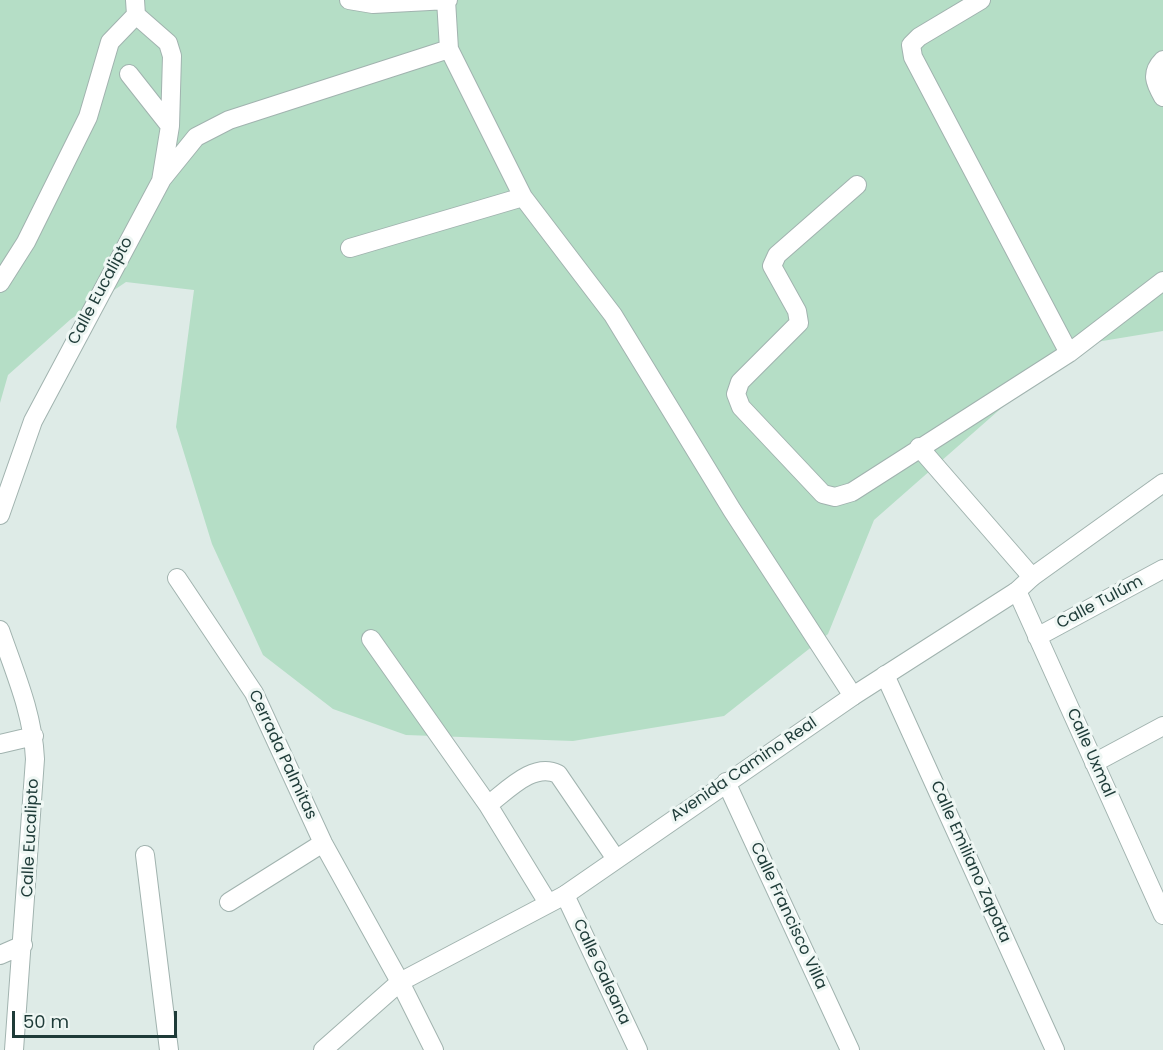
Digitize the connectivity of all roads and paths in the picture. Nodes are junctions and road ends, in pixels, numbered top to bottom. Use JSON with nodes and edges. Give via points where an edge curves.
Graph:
{"nodes":[{"id":1,"x":349,"y":0,"type":"edge"},
{"id":2,"x":447,"y":0,"type":"edge"},
{"id":3,"x":981,"y":0,"type":"edge"},
{"id":4,"x":135,"y":8,"type":"edge"},
{"id":5,"x":449,"y":49,"type":"junction"},
{"id":6,"x":1163,"y":60,"type":"edge"},
{"id":7,"x":129,"y":74,"type":"dead end"},
{"id":8,"x":1163,"y":97,"type":"edge"},
{"id":9,"x":170,"y":126,"type":"junction"},
{"id":10,"x":161,"y":181,"type":"junction"},
{"id":11,"x":857,"y":185,"type":"dead end"},
{"id":12,"x":523,"y":197,"type":"junction"},
{"id":13,"x":350,"y":248,"type":"dead end"},
{"id":14,"x":1163,"y":281,"type":"edge"},
{"id":15,"x":0,"y":283,"type":"edge"},
{"id":16,"x":1069,"y":353,"type":"junction"},
{"id":17,"x":919,"y":447,"type":"junction"},
{"id":18,"x":1163,"y":483,"type":"edge"},
{"id":19,"x":0,"y":516,"type":"edge"},
{"id":20,"x":1163,"y":569,"type":"edge"},
{"id":21,"x":1032,"y":577,"type":"junction"},
{"id":22,"x":177,"y":578,"type":"dead end"},
{"id":23,"x":1017,"y":591,"type":"junction"},
{"id":24,"x":0,"y":630,"type":"edge"},
{"id":25,"x":1037,"y":637,"type":"junction"},
{"id":26,"x":371,"y":639,"type":"dead end"},
{"id":27,"x":885,"y":675,"type":"junction"},
{"id":28,"x":853,"y":696,"type":"junction"},
{"id":29,"x":1163,"y":726,"type":"edge"},
{"id":30,"x":34,"y":736,"type":"junction"},
{"id":31,"x":0,"y":744,"type":"edge"},
{"id":32,"x":1094,"y":763,"type":"junction"},
{"id":33,"x":726,"y":782,"type":"junction"},
{"id":34,"x":488,"y":805,"type":"junction"},
{"id":35,"x":323,"y":843,"type":"junction"},
{"id":36,"x":145,"y":855,"type":"dead end"},
{"id":37,"x":615,"y":859,"type":"junction"},
{"id":38,"x":1156,"y":881,"type":"edge"},
{"id":39,"x":565,"y":895,"type":"junction"},
{"id":40,"x":229,"y":902,"type":"dead end"},
{"id":41,"x":548,"y":903,"type":"junction"},
{"id":42,"x":1163,"y":915,"type":"edge"},
{"id":43,"x":23,"y":945,"type":"junction"},
{"id":44,"x":0,"y":955,"type":"edge"},
{"id":45,"x":400,"y":982,"type":"junction"},
{"id":46,"x":14,"y":1050,"type":"edge"},
{"id":47,"x":169,"y":1050,"type":"edge"},
{"id":48,"x":323,"y":1050,"type":"edge"},
{"id":49,"x":434,"y":1050,"type":"edge"},
{"id":50,"x":638,"y":1050,"type":"edge"},
{"id":51,"x":850,"y":1050,"type":"edge"},
{"id":52,"x":1055,"y":1050,"type":"edge"}],
"edges":[{"from":1,"to":2,"type":"street","via":[[373,4]]},
{"from":2,"to":5,"type":"street"},
{"from":3,"to":16,"type":"street","via":[[919,37],[911,45],[913,57]]},
{"from":4,"to":9,"type":"street","name":"Calle Eucalipto","via":[[168,43],[172,56]]},
{"from":4,"to":15,"type":"street","via":[[110,42],[88,117],[26,242]]},
{"from":5,"to":10,"type":"street","via":[[229,120],[196,137]]},
{"from":5,"to":12,"type":"street"},
{"from":6,"to":8,"type":"street","via":[[1154,71]]},
{"from":7,"to":9,"type":"street"},
{"from":9,"to":10,"type":"street","name":"Calle Eucalipto"},
{"from":10,"to":19,"type":"street","name":"Calle Eucalipto","via":[[33,421]]},
{"from":11,"to":17,"type":"street","via":[[777,255],[772,266],[797,311],[798,322],[740,382],[736,394],[741,406],[823,494],[835,497],[852,492]]},
{"from":12,"to":13,"type":"street"},
{"from":12,"to":28,"type":"street","via":[[613,315],[732,510]]},
{"from":14,"to":16,"type":"street"},
{"from":16,"to":17,"type":"street"},
{"from":17,"to":21,"type":"street"},
{"from":18,"to":21,"type":"street","name":"Avenida Camino Real"},
{"from":20,"to":25,"type":"street","name":"Calle Tulúm"},
{"from":21,"to":23,"type":"street","name":"Avenida Camino Real"},
{"from":22,"to":35,"type":"street","name":"Cerrada Palmitas","via":[[254,693]]},
{"from":23,"to":25,"type":"street","name":"Calle Uxmal"},
{"from":23,"to":27,"type":"street","name":"Avenida Camino Real"},
{"from":24,"to":30,"type":"street","name":"Calle Eucalipto"},
{"from":25,"to":32,"type":"street","name":"Calle Uxmal"},
{"from":26,"to":34,"type":"street"},
{"from":27,"to":28,"type":"street","name":"Avenida Camino Real"},
{"from":27,"to":52,"type":"street","name":"Calle Emiliano Zapata"},
{"from":28,"to":33,"type":"street","name":"Avenida Camino Real"},
{"from":29,"to":32,"type":"street"},
{"from":30,"to":31,"type":"street"},
{"from":30,"to":43,"type":"street","name":"Calle Eucalipto"},
{"from":32,"to":38,"type":"street","name":"Calle Uxmal"},
{"from":33,"to":37,"type":"street","name":"Avenida Camino Real"},
{"from":33,"to":51,"type":"street","name":"Calle Francisco Villa"},
{"from":34,"to":37,"type":"street","via":[[537,770],[549,770],[558,774]]},
{"from":34,"to":41,"type":"street"},
{"from":35,"to":40,"type":"street"},
{"from":35,"to":45,"type":"street","name":"Cerrada Palmitas"},
{"from":36,"to":47,"type":"street"},
{"from":37,"to":39,"type":"street","name":"Avenida Camino Real"},
{"from":38,"to":42,"type":"street","name":"Calle Uxmal"},
{"from":39,"to":41,"type":"street","name":"Avenida Camino Real"},
{"from":39,"to":50,"type":"street","name":"Calle Galeana"},
{"from":41,"to":45,"type":"street","name":"Avenida Camino Real"},
{"from":43,"to":44,"type":"street"},
{"from":43,"to":46,"type":"street","name":"Calle Eucalipto"},
{"from":45,"to":48,"type":"street","name":"Avenida Camino Real"},
{"from":45,"to":49,"type":"street","name":"Cerrada Palmitas"}]}
